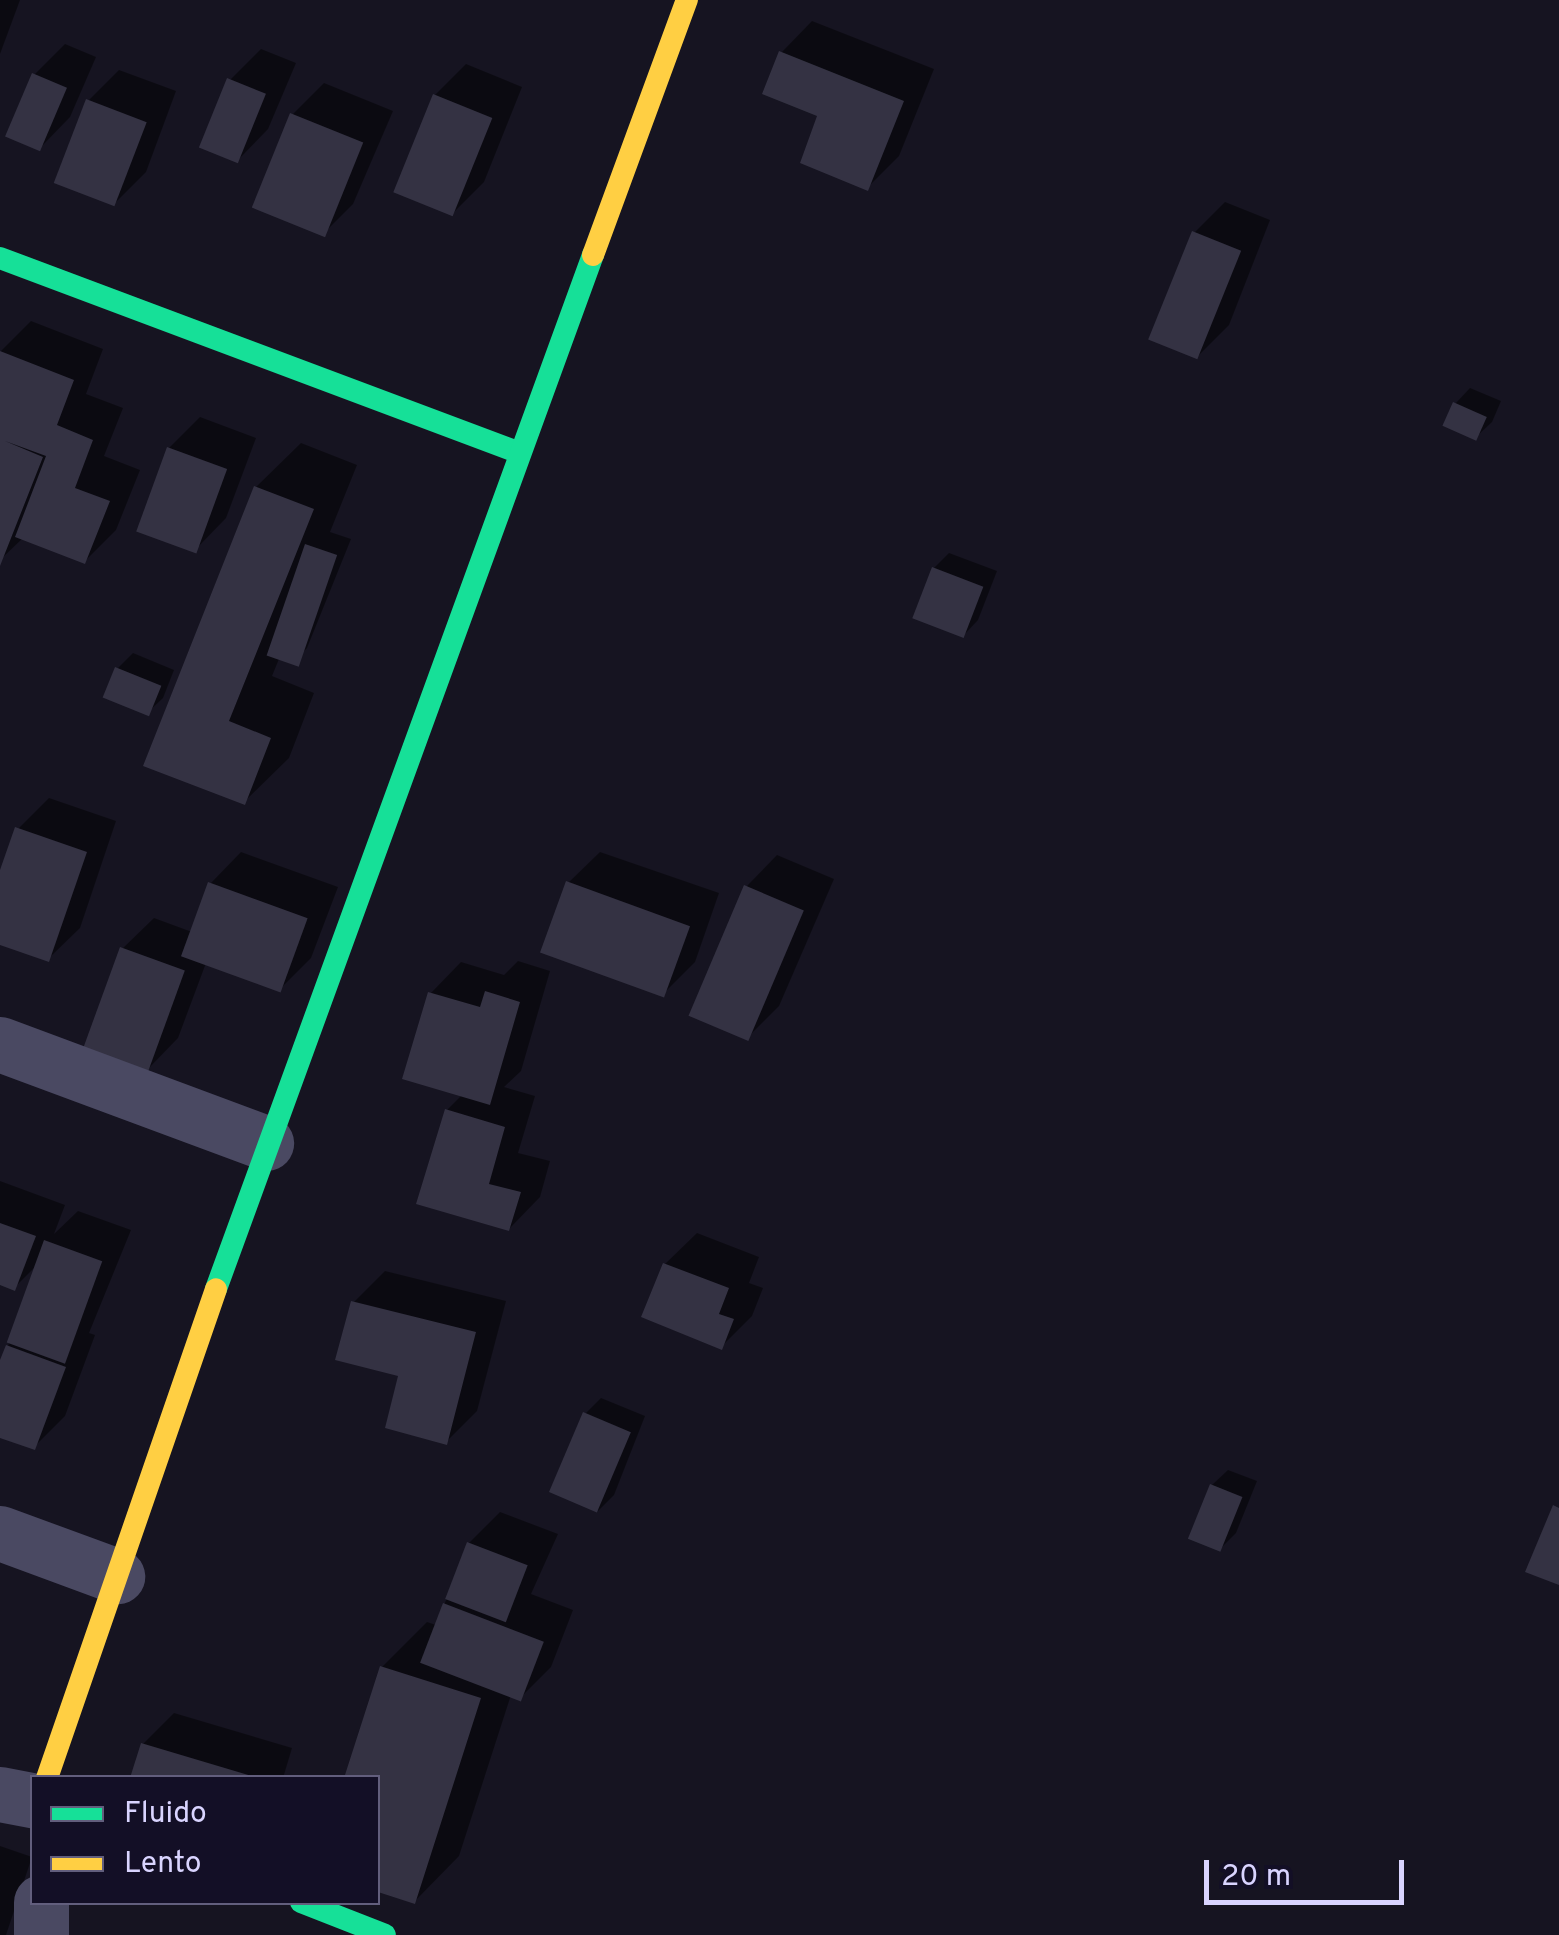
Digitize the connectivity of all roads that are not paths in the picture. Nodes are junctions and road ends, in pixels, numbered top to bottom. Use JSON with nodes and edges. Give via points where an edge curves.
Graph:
{"nodes":[{"id":1,"x":686,"y":0,"type":"edge"},
{"id":2,"x":0,"y":258,"type":"edge"},
{"id":3,"x":520,"y":453,"type":"junction"},
{"id":4,"x":0,"y":1044,"type":"edge"},
{"id":5,"x":266,"y":1143,"type":"junction"},
{"id":6,"x":0,"y":1533,"type":"edge"},
{"id":7,"x":117,"y":1576,"type":"junction"},
{"id":8,"x":48,"y":1775,"type":"edge"},
{"id":9,"x":0,"y":1794,"type":"edge"},
{"id":10,"x":30,"y":1800,"type":"edge"},
{"id":11,"x":41,"y":1905,"type":"edge"},
{"id":12,"x":309,"y":1905,"type":"edge"},
{"id":13,"x":41,"y":1935,"type":"edge"},
{"id":14,"x":385,"y":1935,"type":"edge"}],
"edges":[{"from":1,"to":3,"type":"street"},
{"from":2,"to":3,"type":"street"},
{"from":3,"to":5,"type":"street"},
{"from":4,"to":5,"type":"street"},
{"from":5,"to":7,"type":"street"},
{"from":6,"to":7,"type":"street"},
{"from":7,"to":8,"type":"street"},
{"from":9,"to":10,"type":"street"},
{"from":11,"to":13,"type":"street"},
{"from":12,"to":14,"type":"street"}]}
